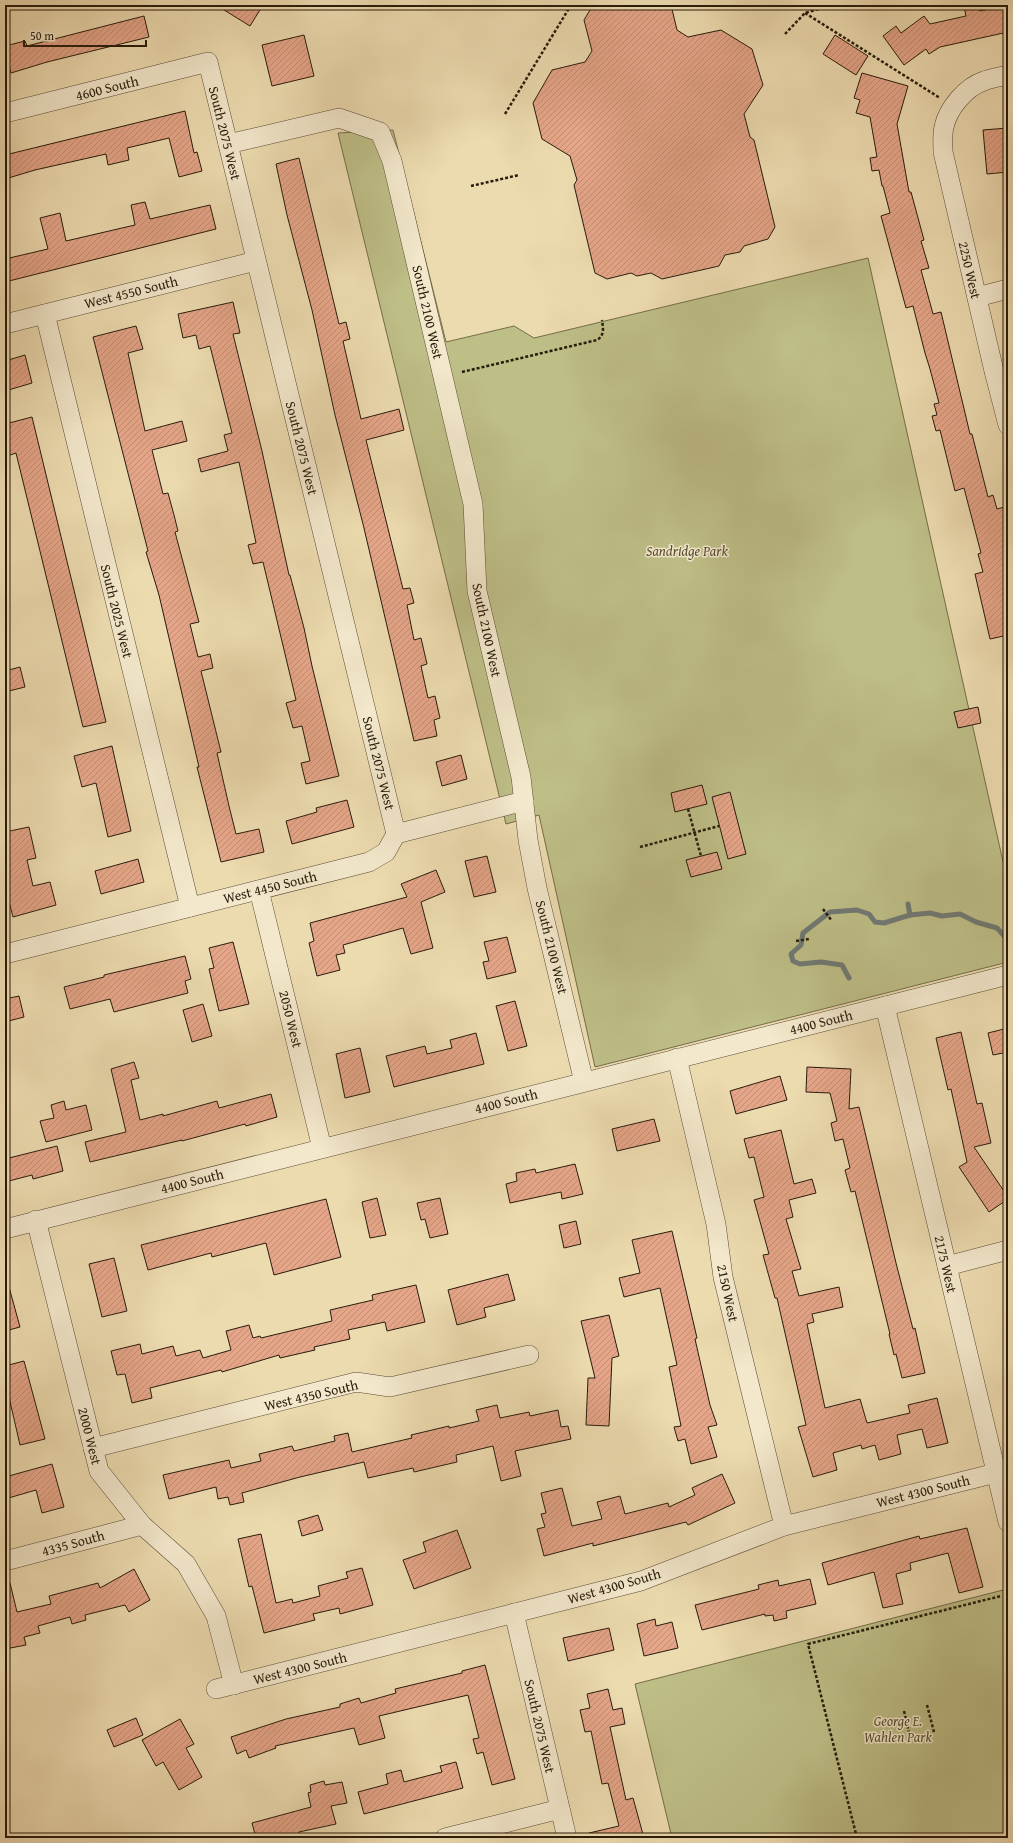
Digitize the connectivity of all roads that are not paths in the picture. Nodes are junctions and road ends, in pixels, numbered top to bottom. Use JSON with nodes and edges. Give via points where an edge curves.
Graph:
{"nodes":[{"id":1,"x":208,"y":62,"type":"joint"},
{"id":2,"x":1008,"y":75,"type":"edge"},
{"id":3,"x":5,"y":113,"type":"edge"},
{"id":4,"x":228,"y":144,"type":"junction"},
{"id":5,"x":256,"y":261,"type":"junction"},
{"id":6,"x":1008,"y":289,"type":"edge"},
{"id":7,"x":977,"y":297,"type":"junction"},
{"id":8,"x":45,"y":314,"type":"junction"},
{"id":9,"x":5,"y":324,"type":"edge"},
{"id":10,"x":1008,"y":425,"type":"edge"},
{"id":11,"x":524,"y":801,"type":"junction"},
{"id":12,"x":396,"y":834,"type":"junction"},
{"id":13,"x":259,"y":890,"type":"junction"},
{"id":14,"x":190,"y":907,"type":"junction"},
{"id":15,"x":5,"y":954,"type":"edge"},
{"id":16,"x":1008,"y":975,"type":"edge"},
{"id":17,"x":885,"y":1006,"type":"junction"},
{"id":18,"x":677,"y":1058,"type":"junction"},
{"id":19,"x":584,"y":1082,"type":"junction"},
{"id":20,"x":322,"y":1148,"type":"junction"},
{"id":21,"x":36,"y":1220,"type":"junction"},
{"id":22,"x":5,"y":1229,"type":"edge"},
{"id":23,"x":1008,"y":1250,"type":"edge"},
{"id":24,"x":947,"y":1266,"type":"junction"},
{"id":25,"x":529,"y":1355,"type":"dead end"},
{"id":26,"x":93,"y":1448,"type":"junction"},
{"id":27,"x":1002,"y":1472,"type":"edge"},
{"id":28,"x":1008,"y":1522,"type":"edge"},
{"id":29,"x":142,"y":1525,"type":"junction"},
{"id":30,"x":784,"y":1526,"type":"junction"},
{"id":31,"x":5,"y":1561,"type":"edge"},
{"id":32,"x":514,"y":1613,"type":"junction"},
{"id":33,"x":234,"y":1685,"type":"junction"},
{"id":34,"x":216,"y":1689,"type":"dead end"},
{"id":35,"x":560,"y":1809,"type":"junction"},
{"id":36,"x":445,"y":1838,"type":"edge"},
{"id":37,"x":567,"y":1838,"type":"edge"}],
"edges":[{"from":1,"to":3,"type":"street","name":"4600 South"},
{"from":1,"to":4,"type":"street","name":"South 2075 West"},
{"from":2,"to":7,"type":"street","name":"2250 West","via":[[974,86],[947,108],[944,126],[945,164]]},
{"from":4,"to":5,"type":"street","name":"South 2075 West"},
{"from":4,"to":11,"type":"street","name":"South 2100 West","via":[[338,118],[380,132],[392,161],[473,504],[477,591],[521,777]]},
{"from":5,"to":8,"type":"street","name":"West 4550 South"},
{"from":5,"to":12,"type":"street","name":"South 2075 West"},
{"from":6,"to":7,"type":"street"},
{"from":7,"to":10,"type":"street","name":"2250 West"},
{"from":8,"to":9,"type":"street","name":"West 4550 South"},
{"from":8,"to":14,"type":"street","name":"South 2025 West"},
{"from":11,"to":12,"type":"street"},
{"from":11,"to":19,"type":"street","name":"South 2100 West","via":[[537,888]]},
{"from":12,"to":13,"type":"street","name":"West 4450 South","via":[[386,852],[369,862]]},
{"from":13,"to":14,"type":"street","name":"West 4450 South"},
{"from":13,"to":20,"type":"street","name":"2050 West"},
{"from":14,"to":15,"type":"street","name":"West 4450 South"},
{"from":16,"to":17,"type":"street","name":"4400 South"},
{"from":17,"to":18,"type":"street","name":"4400 South"},
{"from":17,"to":24,"type":"street","name":"2175 West"},
{"from":18,"to":19,"type":"street","name":"4400 South"},
{"from":18,"to":30,"type":"street","name":"2150 West","via":[[716,1224],[723,1276]]},
{"from":19,"to":20,"type":"street","name":"4400 South"},
{"from":20,"to":21,"type":"street","name":"4400 South"},
{"from":21,"to":22,"type":"street","name":"4400 South"},
{"from":21,"to":26,"type":"street","name":"2000 West"},
{"from":23,"to":24,"type":"street"},
{"from":24,"to":27,"type":"street","name":"2175 West"},
{"from":25,"to":26,"type":"street","name":"West 4350 South","via":[[390,1387],[356,1382]]},
{"from":26,"to":29,"type":"street","name":"2000 West","via":[[99,1471]]},
{"from":27,"to":28,"type":"street","name":"2175 West"},
{"from":27,"to":30,"type":"street","name":"West 4300 South"},
{"from":29,"to":31,"type":"street","name":"4335 South"},
{"from":29,"to":33,"type":"street","name":"2000 West","via":[[186,1564],[216,1616]]},
{"from":30,"to":32,"type":"street","name":"West 4300 South","via":[[641,1581]]},
{"from":32,"to":33,"type":"street","name":"West 4300 South"},
{"from":32,"to":35,"type":"street","name":"South 2075 West"},
{"from":33,"to":34,"type":"street","name":"West 4300 South"},
{"from":35,"to":36,"type":"street"},
{"from":35,"to":37,"type":"street","name":"South 2075 West"}]}
